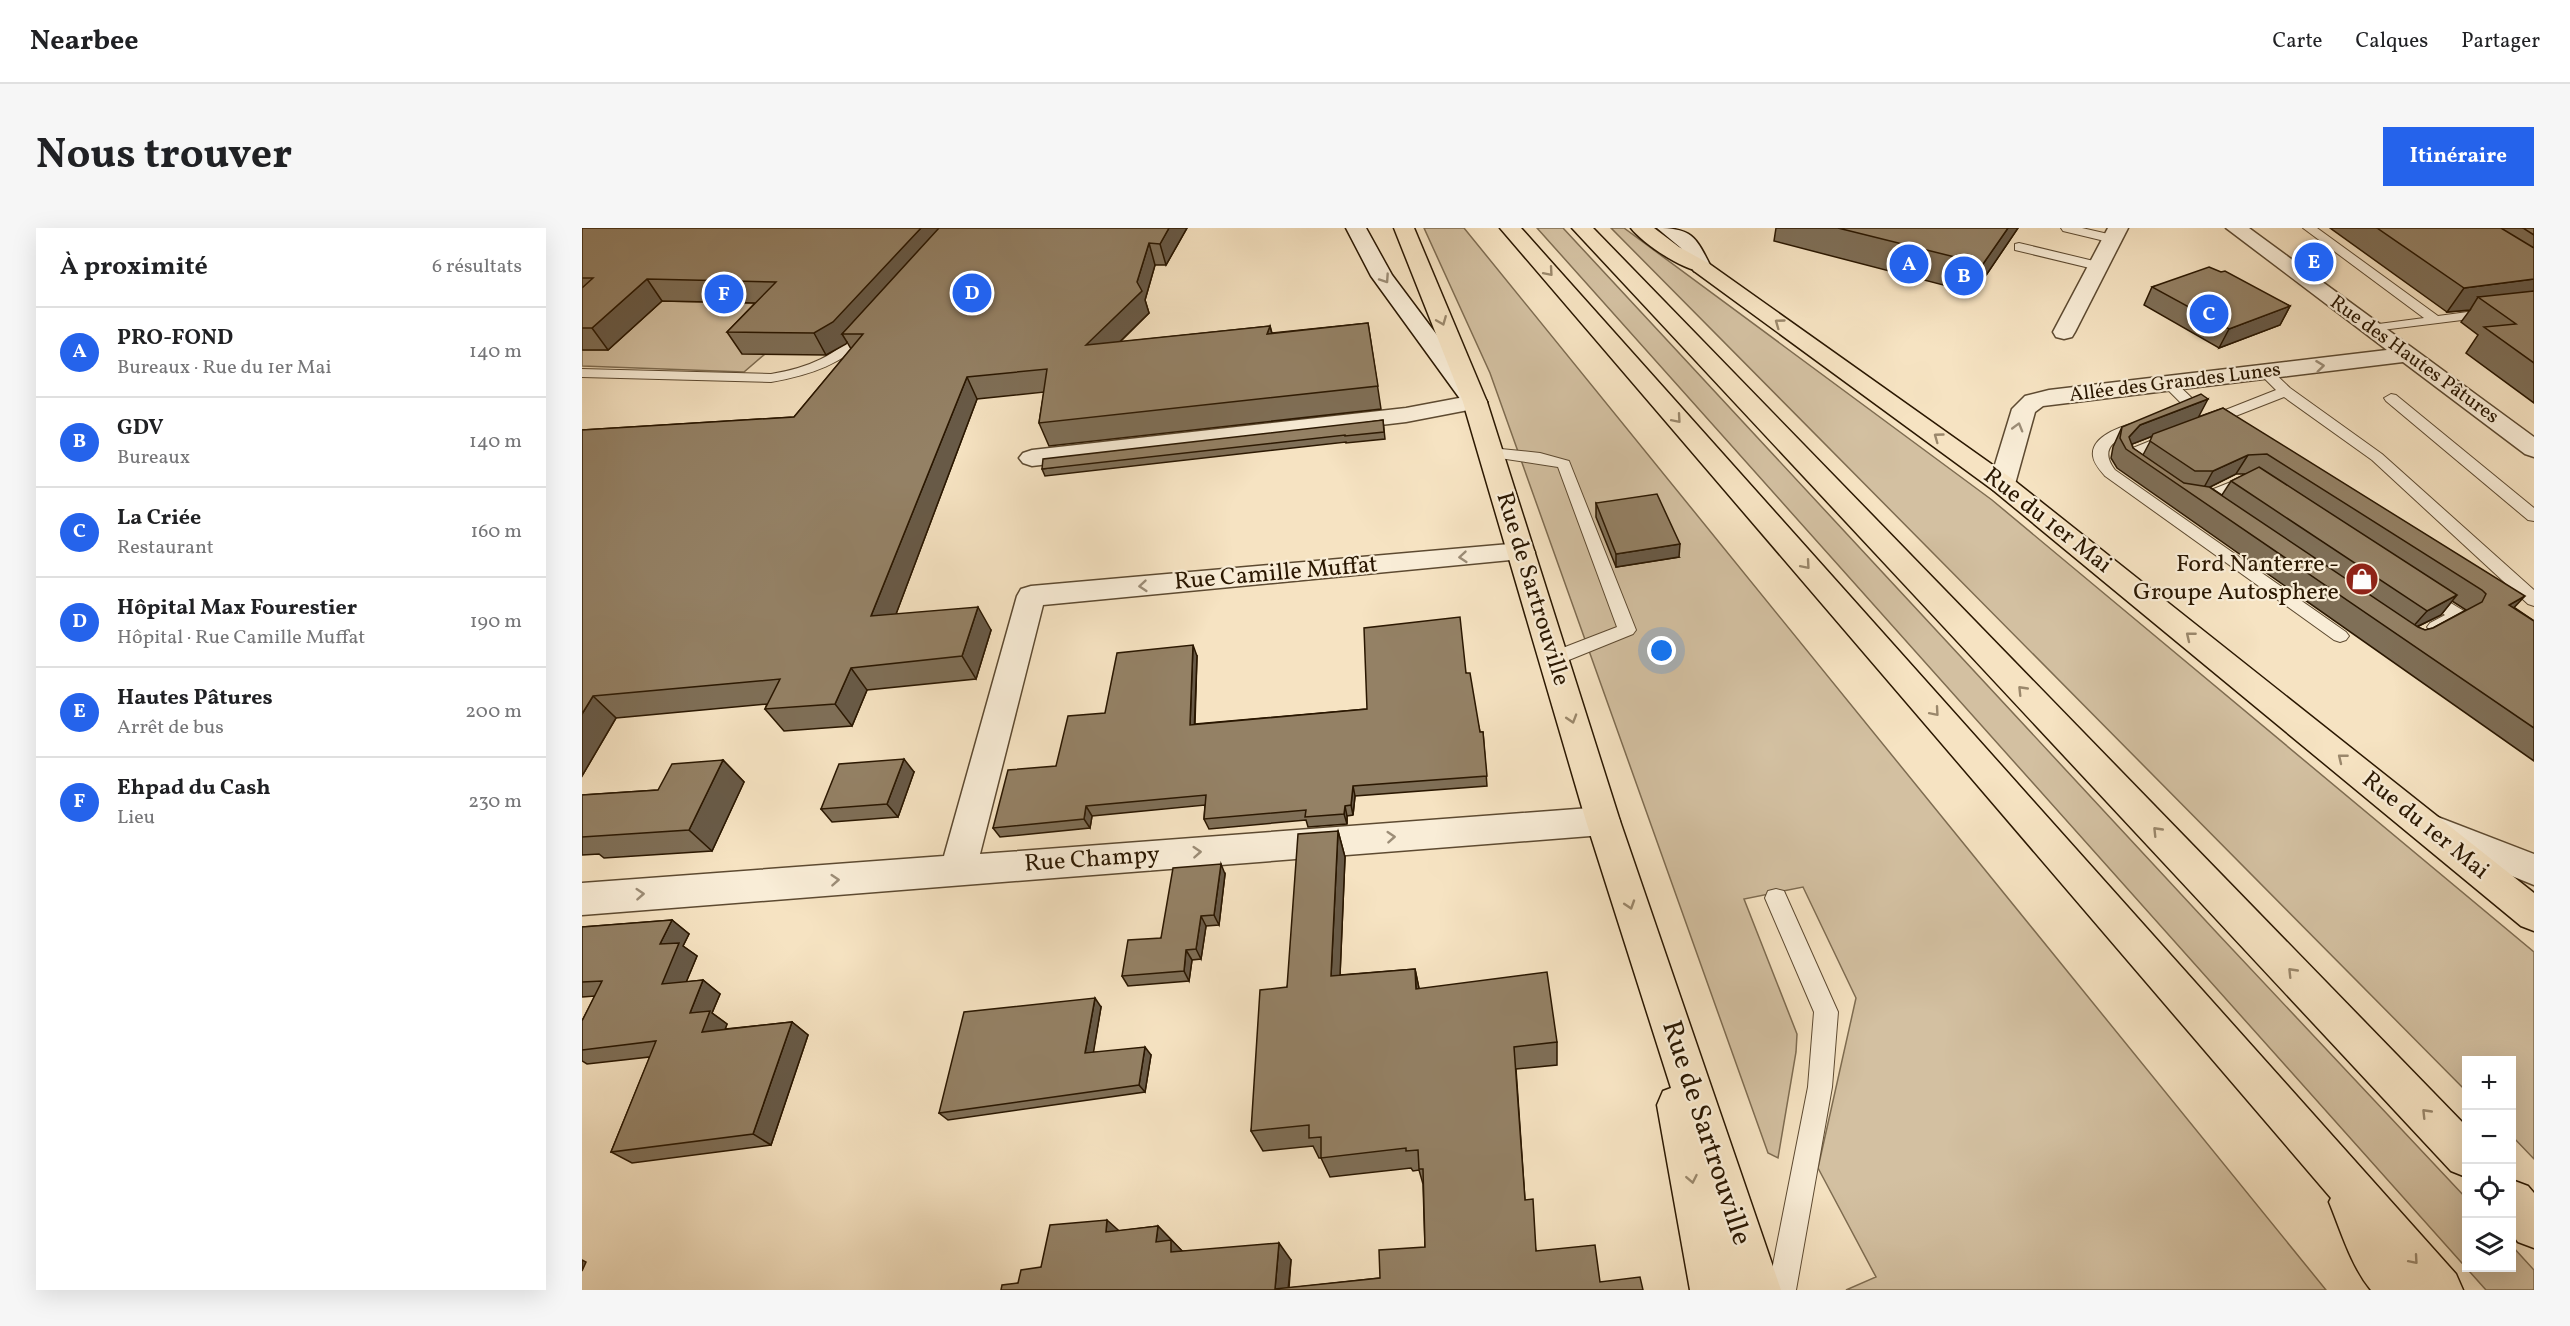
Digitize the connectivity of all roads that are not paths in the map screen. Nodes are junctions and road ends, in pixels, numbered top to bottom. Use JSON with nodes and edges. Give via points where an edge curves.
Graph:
{"nodes":[{"id":1,"x":1356,"y":228,"type":"edge"},
{"id":2,"x":1404,"y":228,"type":"edge"},
{"id":3,"x":1510,"y":228,"type":"edge"},
{"id":4,"x":1582,"y":228,"type":"edge"},
{"id":5,"x":1641,"y":228,"type":"edge"},
{"id":6,"x":1667,"y":228,"type":"edge"},
{"id":7,"x":2067,"y":228,"type":"edge"},
{"id":8,"x":2236,"y":228,"type":"edge"},
{"id":9,"x":2309,"y":228,"type":"edge"},
{"id":10,"x":2116,"y":234,"type":"edge"},
{"id":11,"x":2019,"y":247,"type":"dead end"},
{"id":12,"x":2098,"y":266,"type":"junction"},
{"id":13,"x":1701,"y":267,"type":"junction"},
{"id":14,"x":2534,"y":307,"type":"edge"},
{"id":15,"x":2435,"y":320,"type":"junction"},
{"id":16,"x":874,"y":323,"type":"edge"},
{"id":17,"x":2371,"y":329,"type":"junction"},
{"id":18,"x":2064,"y":332,"type":"dead end"},
{"id":19,"x":2407,"y":355,"type":"junction"},
{"id":20,"x":2265,"y":372,"type":"junction"},
{"id":21,"x":582,"y":373,"type":"edge"},
{"id":22,"x":2168,"y":383,"type":"junction"},
{"id":23,"x":2286,"y":391,"type":"junction"},
{"id":24,"x":2391,"y":398,"type":"dead end"},
{"id":25,"x":1475,"y":402,"type":"junction"},
{"id":26,"x":2534,"y":448,"type":"edge"},
{"id":27,"x":1491,"y":453,"type":"junction"},
{"id":28,"x":1032,"y":458,"type":"dead end"},
{"id":29,"x":2152,"y":478,"type":"edge"},
{"id":30,"x":2002,"y":484,"type":"junction"},
{"id":31,"x":2269,"y":491,"type":"edge"},
{"id":32,"x":2181,"y":498,"type":"edge"},
{"id":33,"x":2203,"y":500,"type":"junction"},
{"id":34,"x":2222,"y":513,"type":"edge"},
{"id":35,"x":2534,"y":516,"type":"edge"},
{"id":36,"x":1521,"y":552,"type":"junction"},
{"id":37,"x":2409,"y":582,"type":"edge"},
{"id":38,"x":2510,"y":600,"type":"edge"},
{"id":39,"x":2534,"y":602,"type":"edge"},
{"id":40,"x":2340,"y":636,"type":"dead end"},
{"id":41,"x":2419,"y":636,"type":"edge"},
{"id":42,"x":1553,"y":658,"type":"junction"},
{"id":43,"x":1603,"y":821,"type":"junction"},
{"id":44,"x":2424,"y":825,"type":"junction"},
{"id":45,"x":958,"y":870,"type":"junction"},
{"id":46,"x":2534,"y":870,"type":"edge"},
{"id":47,"x":1776,"y":898,"type":"dead end"},
{"id":48,"x":582,"y":899,"type":"edge"},
{"id":49,"x":2534,"y":915,"type":"edge"},
{"id":50,"x":1654,"y":977,"type":"junction"},
{"id":51,"x":2462,"y":1152,"type":"edge"},
{"id":52,"x":2335,"y":1168,"type":"junction"},
{"id":53,"x":2516,"y":1207,"type":"edge"},
{"id":54,"x":2534,"y":1226,"type":"edge"},
{"id":55,"x":1713,"y":1290,"type":"edge"},
{"id":56,"x":1758,"y":1290,"type":"edge"},
{"id":57,"x":1782,"y":1290,"type":"edge"},
{"id":58,"x":2401,"y":1290,"type":"edge"},
{"id":59,"x":2440,"y":1290,"type":"edge"}],
"edges":[{"from":1,"to":25,"type":"street","name":"Rue de Sartrouville","one_way":true,"via":[[1382,276]]},
{"from":2,"to":25,"type":"main road","one_way":true},
{"from":3,"to":52,"type":"main road","one_way":true},
{"from":51,"to":4,"type":"main road","one_way":true},
{"from":5,"to":13,"type":"main road"},
{"from":6,"to":13,"type":"street","name":"Rue du 1er Mai","via":[[1690,245]]},
{"from":7,"to":10,"type":"lane"},
{"from":8,"to":17,"type":"street","name":"Rue des Hautes Pâtures"},
{"from":9,"to":15,"type":"lane"},
{"from":10,"to":12,"type":"street"},
{"from":11,"to":12,"type":"lane"},
{"from":12,"to":18,"type":"street"},
{"from":30,"to":13,"type":"main road","name":"Rue du 1er Mai","one_way":true},
{"from":14,"to":15,"type":"lane"},
{"from":15,"to":17,"type":"lane"},
{"from":16,"to":21,"type":"lane","via":[[852,349],[815,369],[796,374],[771,378]]},
{"from":17,"to":19,"type":"street","name":"Rue des Hautes Pâtures"},
{"from":20,"to":19,"type":"street","name":"Allée des Grandes Lunes","one_way":true},
{"from":19,"to":26,"type":"street","name":"Rue des Hautes Pâtures"},
{"from":20,"to":22,"type":"street","name":"Allée des Grandes Lunes"},
{"from":20,"to":23,"type":"lane"},
{"from":30,"to":22,"type":"street","name":"Allée des Grandes Lunes","one_way":true,"via":[[2024,409],[2034,401]]},
{"from":22,"to":40,"type":"lane","via":[[2191,405],[2105,442],[2100,449],[2102,464]]},
{"from":23,"to":29,"type":"lane","via":[[2137,449],[2131,463]]},
{"from":23,"to":39,"type":"lane","via":[[2377,457]]},
{"from":24,"to":35,"type":"lane"},
{"from":25,"to":27,"type":"main road","name":"Rue de Sartrouville"},
{"from":25,"to":28,"type":"street","via":[[1406,415]]},
{"from":27,"to":36,"type":"main road","name":"Rue de Sartrouville"},
{"from":27,"to":42,"type":"lane","via":[[1564,464],[1628,630]]},
{"from":44,"to":30,"type":"main road","name":"Rue du 1er Mai","one_way":true},
{"from":31,"to":33,"type":"lane","via":[[2249,478]]},
{"from":32,"to":33,"type":"lane"},
{"from":33,"to":34,"type":"lane"},
{"from":36,"to":42,"type":"main road","name":"Rue de Sartrouville"},
{"from":36,"to":45,"type":"street","name":"Rue Camille Muffat","one_way":true,"via":[[1031,596]]},
{"from":37,"to":41,"type":"lane","via":[[2458,615]]},
{"from":38,"to":39,"type":"lane","via":[[2519,607]]},
{"from":42,"to":43,"type":"main road","name":"Rue de Sartrouville","one_way":true},
{"from":45,"to":43,"type":"street","name":"Rue Champy","one_way":true},
{"from":43,"to":50,"type":"main road","name":"Rue de Sartrouville","one_way":true},
{"from":44,"to":46,"type":"street"},
{"from":44,"to":49,"type":"main road","name":"Rue du 1er Mai"},
{"from":48,"to":45,"type":"street","name":"Rue Champy","one_way":true},
{"from":47,"to":57,"type":"lane","via":[[1826,1012],[1820,1087]]},
{"from":50,"to":55,"type":"main road","name":"Rue de Sartrouville","one_way":true},
{"from":50,"to":56,"type":"main road","name":"Rue de Sartrouville"},
{"from":52,"to":58,"type":"main road","via":[[2379,1264]]},
{"from":52,"to":59,"type":"main road","one_way":true},
{"from":53,"to":54,"type":"main road"}]}
